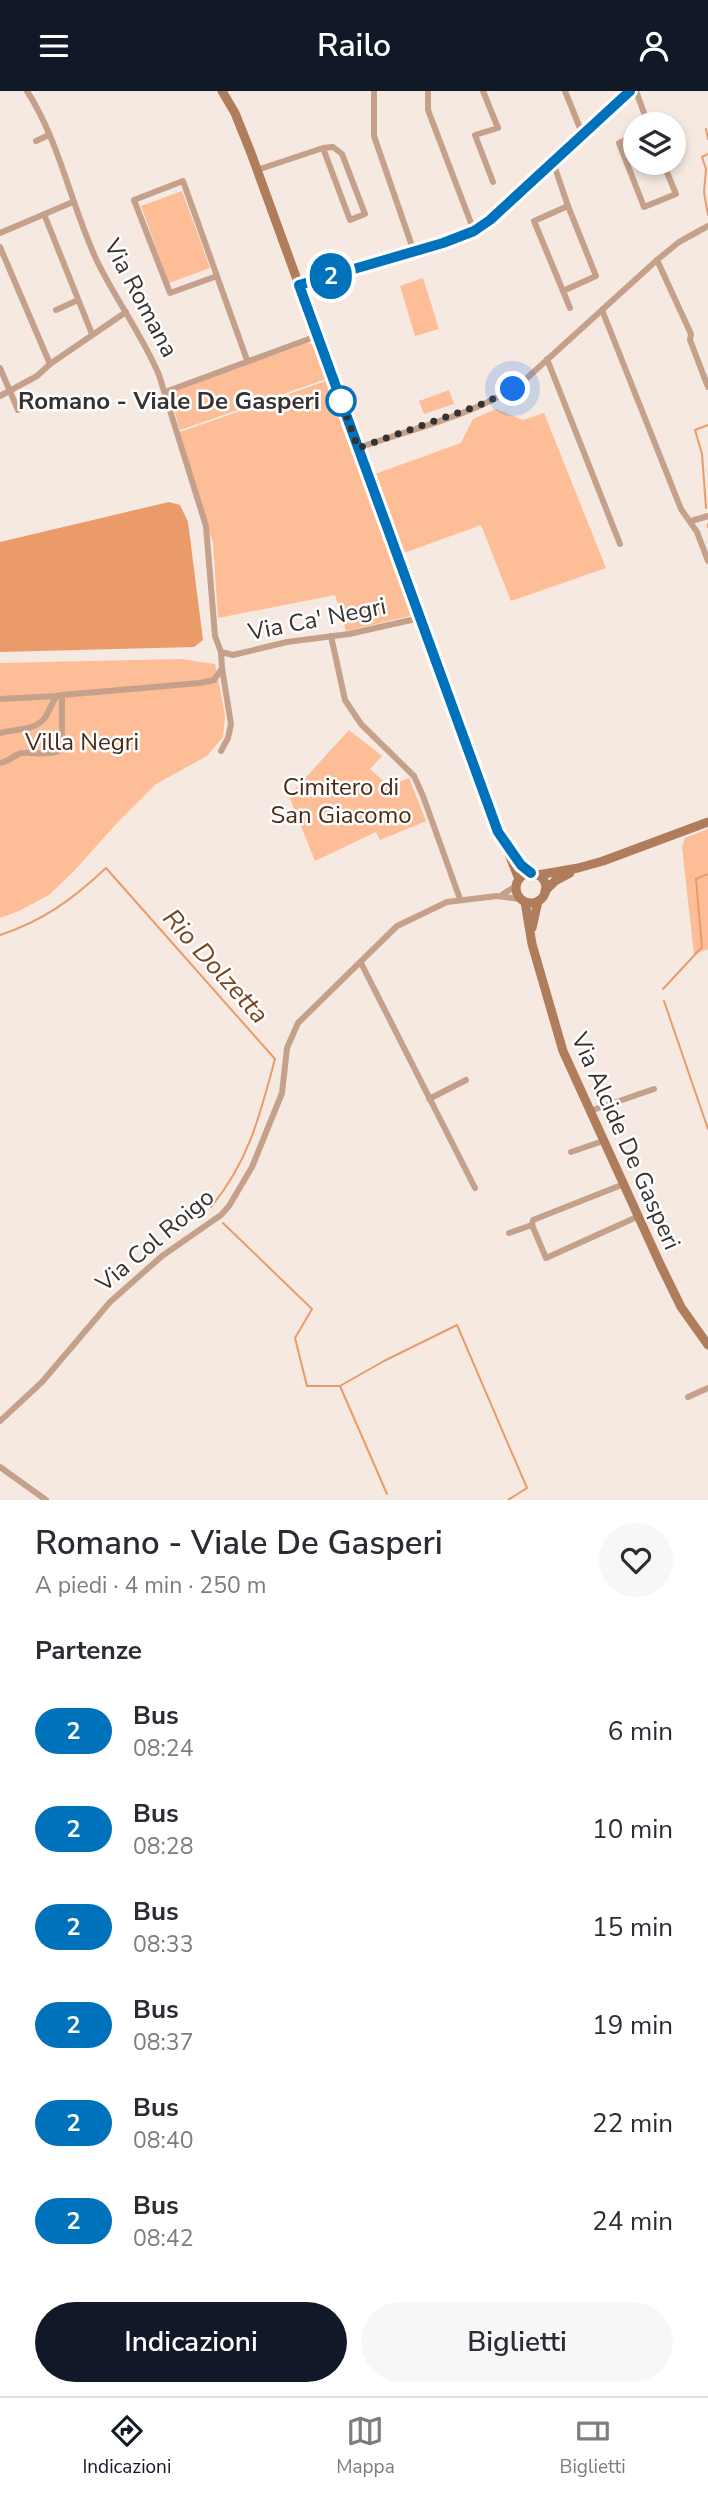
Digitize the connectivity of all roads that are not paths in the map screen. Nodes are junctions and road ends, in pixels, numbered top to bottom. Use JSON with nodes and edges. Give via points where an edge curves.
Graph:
{"nodes":[{"id":1,"x":27,"y":91,"type":"edge"},
{"id":2,"x":222,"y":91,"type":"edge"},
{"id":3,"x":374,"y":91,"type":"edge"},
{"id":4,"x":428,"y":91,"type":"edge"},
{"id":5,"x":483,"y":91,"type":"edge"},
{"id":6,"x":565,"y":91,"type":"edge"},
{"id":7,"x":630,"y":91,"type":"edge"},
{"id":8,"x":636,"y":91,"type":"edge"},
{"id":9,"x":644,"y":112,"type":"edge"},
{"id":10,"x":582,"y":133,"type":"junction"},
{"id":11,"x":49,"y":135,"type":"junction"},
{"id":12,"x":36,"y":141,"type":"dead end"},
{"id":13,"x":323,"y":148,"type":"junction"},
{"id":14,"x":553,"y":162,"type":"junction"},
{"id":15,"x":257,"y":170,"type":"junction"},
{"id":16,"x":632,"y":175,"type":"edge"},
{"id":17,"x":668,"y":175,"type":"edge"},
{"id":18,"x":493,"y":182,"type":"dead end"},
{"id":19,"x":74,"y":202,"type":"junction"},
{"id":20,"x":568,"y":206,"type":"junction"},
{"id":21,"x":44,"y":214,"type":"junction"},
{"id":22,"x":708,"y":226,"type":"edge"},
{"id":23,"x":474,"y":231,"type":"junction"},
{"id":24,"x":0,"y":233,"type":"edge"},
{"id":25,"x":0,"y":247,"type":"edge"},
{"id":26,"x":414,"y":252,"type":"junction"},
{"id":27,"x":657,"y":260,"type":"junction"},
{"id":28,"x":217,"y":276,"type":"junction"},
{"id":29,"x":299,"y":285,"type":"junction"},
{"id":30,"x":563,"y":291,"type":"junction"},
{"id":31,"x":78,"y":300,"type":"junction"},
{"id":32,"x":570,"y":308,"type":"dead end"},
{"id":33,"x":56,"y":310,"type":"dead end"},
{"id":34,"x":602,"y":310,"type":"junction"},
{"id":35,"x":127,"y":312,"type":"junction"},
{"id":36,"x":92,"y":334,"type":"junction"},
{"id":37,"x":317,"y":336,"type":"junction"},
{"id":38,"x":547,"y":359,"type":"junction"},
{"id":39,"x":247,"y":360,"type":"junction"},
{"id":40,"x":50,"y":365,"type":"junction"},
{"id":41,"x":0,"y":368,"type":"edge"},
{"id":42,"x":708,"y":387,"type":"edge"},
{"id":43,"x":10,"y":392,"type":"junction"},
{"id":44,"x":165,"y":392,"type":"junction"},
{"id":45,"x":0,"y":396,"type":"edge"},
{"id":46,"x":18,"y":410,"type":"dead end"},
{"id":47,"x":358,"y":448,"type":"junction"},
{"id":48,"x":708,"y":516,"type":"edge"},
{"id":49,"x":691,"y":521,"type":"junction"},
{"id":50,"x":620,"y":544,"type":"dead end"},
{"id":51,"x":708,"y":561,"type":"edge"},
{"id":52,"x":420,"y":618,"type":"junction"},
{"id":53,"x":331,"y":636,"type":"junction"},
{"id":54,"x":221,"y":652,"type":"junction"},
{"id":55,"x":222,"y":668,"type":"junction"},
{"id":56,"x":60,"y":695,"type":"junction"},
{"id":57,"x":0,"y":699,"type":"edge"},
{"id":58,"x":0,"y":733,"type":"edge"},
{"id":59,"x":221,"y":751,"type":"dead end"},
{"id":60,"x":0,"y":763,"type":"edge"},
{"id":61,"x":708,"y":822,"type":"edge"},
{"id":62,"x":501,"y":838,"type":"junction"},
{"id":63,"x":578,"y":868,"type":"junction"},
{"id":64,"x":535,"y":874,"type":"junction"},
{"id":65,"x":517,"y":882,"type":"junction"},
{"id":66,"x":545,"y":891,"type":"junction"},
{"id":67,"x":500,"y":896,"type":"junction"},
{"id":68,"x":460,"y":899,"type":"junction"},
{"id":69,"x":523,"y":900,"type":"junction"},
{"id":70,"x":538,"y":901,"type":"junction"},
{"id":71,"x":532,"y":944,"type":"junction"},
{"id":72,"x":360,"y":963,"type":"junction"},
{"id":73,"x":466,"y":1080,"type":"dead end"},
{"id":74,"x":654,"y":1089,"type":"dead end"},
{"id":75,"x":429,"y":1099,"type":"junction"},
{"id":76,"x":590,"y":1111,"type":"junction"},
{"id":77,"x":603,"y":1141,"type":"junction"},
{"id":78,"x":571,"y":1153,"type":"dead end"},
{"id":79,"x":624,"y":1184,"type":"junction"},
{"id":80,"x":475,"y":1188,"type":"dead end"},
{"id":81,"x":639,"y":1216,"type":"junction"},
{"id":82,"x":532,"y":1225,"type":"junction"},
{"id":83,"x":509,"y":1233,"type":"dead end"},
{"id":84,"x":708,"y":1345,"type":"edge"},
{"id":85,"x":708,"y":1388,"type":"edge"},
{"id":86,"x":688,"y":1397,"type":"dead end"},
{"id":87,"x":0,"y":1421,"type":"edge"},
{"id":88,"x":0,"y":1467,"type":"edge"},
{"id":89,"x":46,"y":1500,"type":"edge"}],
"edges":[{"from":1,"to":11,"type":"street","name":"Via Romana"},
{"from":2,"to":15,"type":"main road"},
{"from":3,"to":26,"type":"street","via":[[374,136]]},
{"from":4,"to":23,"type":"street","via":[[428,110]]},
{"from":5,"to":18,"type":"street","via":[[498,128],[475,135]]},
{"from":6,"to":10,"type":"street"},
{"from":7,"to":10,"type":"main road"},
{"from":8,"to":9,"type":"street"},
{"from":10,"to":14,"type":"main road"},
{"from":11,"to":12,"type":"street"},
{"from":11,"to":19,"type":"street","name":"Via Romana"},
{"from":13,"to":13,"type":"street","via":[[350,219],[365,215],[342,154],[333,147]]},
{"from":13,"to":15,"type":"street"},
{"from":14,"to":20,"type":"street"},
{"from":14,"to":23,"type":"main road"},
{"from":15,"to":29,"type":"main road"},
{"from":16,"to":17,"type":"street","via":[[644,207],[676,194]]},
{"from":19,"to":21,"type":"street"},
{"from":19,"to":35,"type":"street","name":"Via Romana","via":[[97,260]]},
{"from":20,"to":30,"type":"street","via":[[596,276]]},
{"from":20,"to":30,"type":"street","via":[[534,221]]},
{"from":21,"to":24,"type":"street"},
{"from":21,"to":31,"type":"street"},
{"from":22,"to":27,"type":"street"},
{"from":23,"to":26,"type":"main road"},
{"from":25,"to":40,"type":"street"},
{"from":26,"to":29,"type":"main road"},
{"from":27,"to":34,"type":"street"},
{"from":27,"to":42,"type":"street","via":[[691,334]]},
{"from":28,"to":28,"type":"street","via":[[183,181],[134,200],[170,293]]},
{"from":28,"to":39,"type":"street"},
{"from":29,"to":37,"type":"main road"},
{"from":30,"to":32,"type":"street"},
{"from":31,"to":33,"type":"street"},
{"from":31,"to":36,"type":"street"},
{"from":34,"to":38,"type":"street"},
{"from":34,"to":49,"type":"street","via":[[681,509]]},
{"from":35,"to":36,"type":"street"},
{"from":35,"to":44,"type":"street","name":"Via Romana"},
{"from":36,"to":40,"type":"street"},
{"from":37,"to":39,"type":"street"},
{"from":37,"to":47,"type":"main road"},
{"from":38,"to":47,"type":"street","via":[[498,398]]},
{"from":38,"to":50,"type":"street"},
{"from":39,"to":44,"type":"street"},
{"from":40,"to":43,"type":"street"},
{"from":41,"to":43,"type":"street"},
{"from":43,"to":45,"type":"street"},
{"from":43,"to":46,"type":"street"},
{"from":44,"to":54,"type":"street","name":"Via Romana","via":[[206,526],[215,636]]},
{"from":47,"to":52,"type":"main road"},
{"from":48,"to":49,"type":"street"},
{"from":49,"to":51,"type":"street"},
{"from":52,"to":53,"type":"street","name":"Via Ca' Negri"},
{"from":52,"to":62,"type":"main road"},
{"from":53,"to":54,"type":"street","name":"Via Ca' Negri","via":[[233,655]]},
{"from":53,"to":68,"type":"street","via":[[345,700],[361,724],[414,776]]},
{"from":54,"to":55,"type":"street","name":"Via Romana"},
{"from":55,"to":56,"type":"street","via":[[214,680],[200,683]]},
{"from":55,"to":59,"type":"street","name":"Via Romana","via":[[231,724]]},
{"from":56,"to":57,"type":"street"},
{"from":56,"to":58,"type":"street","via":[[43,721]]},
{"from":56,"to":60,"type":"street","via":[[59,751],[18,754]]},
{"from":61,"to":63,"type":"main road"},
{"from":62,"to":64,"type":"main road","via":[[521,865]]},
{"from":62,"to":65,"type":"main road"},
{"from":63,"to":64,"type":"main road"},
{"from":63,"to":66,"type":"main road"},
{"from":64,"to":65,"type":"main road"},
{"from":64,"to":66,"type":"main road","via":[[544,882]]},
{"from":65,"to":67,"type":"street","name":"Via Col Roigo"},
{"from":65,"to":69,"type":"main road"},
{"from":66,"to":70,"type":"main road"},
{"from":67,"to":68,"type":"street","name":"Via Col Roigo"},
{"from":67,"to":69,"type":"street","name":"Via Col Roigo"},
{"from":68,"to":72,"type":"street","name":"Via Col Roigo","via":[[397,926]]},
{"from":69,"to":70,"type":"main road"},
{"from":69,"to":71,"type":"main road","name":"Via Alcide De Gasperi"},
{"from":70,"to":71,"type":"main road","name":"Via Alcide De Gasperi"},
{"from":71,"to":76,"type":"main road","name":"Via Alcide De Gasperi","via":[[556,1032]]},
{"from":72,"to":75,"type":"street"},
{"from":72,"to":87,"type":"street","name":"Via Col Roigo","via":[[298,1023],[287,1048],[279,1100],[253,1167],[229,1206],[110,1302],[42,1382]]},
{"from":73,"to":75,"type":"street"},
{"from":74,"to":76,"type":"street"},
{"from":75,"to":80,"type":"street"},
{"from":76,"to":77,"type":"main road","name":"Via Alcide De Gasperi"},
{"from":77,"to":78,"type":"street"},
{"from":77,"to":79,"type":"main road","name":"Via Alcide De Gasperi"},
{"from":79,"to":81,"type":"main road","name":"Via Alcide De Gasperi"},
{"from":79,"to":82,"type":"street","via":[[535,1219]]},
{"from":81,"to":82,"type":"street","via":[[546,1258]]},
{"from":81,"to":84,"type":"main road","name":"Via Alcide De Gasperi","via":[[681,1307]]},
{"from":82,"to":83,"type":"street"},
{"from":85,"to":86,"type":"street"},
{"from":88,"to":89,"type":"street"}]}
